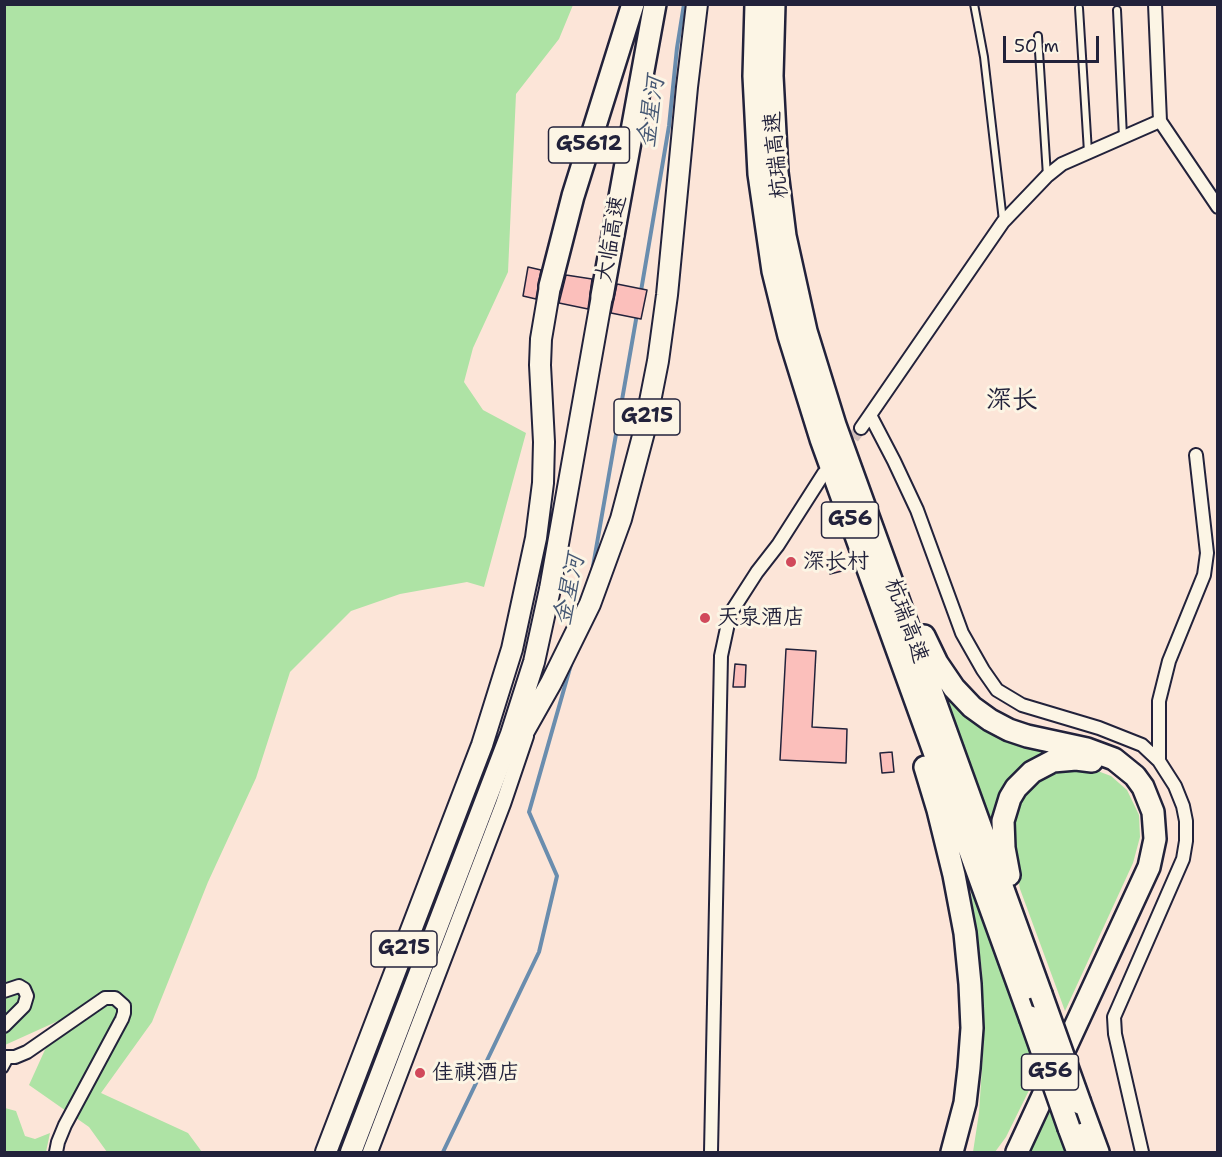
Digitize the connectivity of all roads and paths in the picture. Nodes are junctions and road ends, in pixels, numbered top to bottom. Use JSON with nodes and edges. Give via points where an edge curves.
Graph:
{"nodes":[{"id":1,"x":633,"y":4,"type":"edge"},
{"id":2,"x":655,"y":4,"type":"edge"},
{"id":3,"x":697,"y":4,"type":"edge"},
{"id":4,"x":756,"y":4,"type":"edge"},
{"id":5,"x":774,"y":4,"type":"edge"},
{"id":6,"x":974,"y":4,"type":"edge"},
{"id":7,"x":1155,"y":4,"type":"edge"},
{"id":8,"x":1079,"y":8,"type":"dead end"},
{"id":9,"x":1117,"y":10,"type":"dead end"},
{"id":10,"x":1038,"y":36,"type":"dead end"},
{"id":11,"x":1160,"y":121,"type":"junction"},
{"id":12,"x":1122,"y":137,"type":"junction"},
{"id":13,"x":1088,"y":152,"type":"junction"},
{"id":14,"x":1047,"y":176,"type":"junction"},
{"id":15,"x":1218,"y":207,"type":"edge"},
{"id":16,"x":1003,"y":222,"type":"junction"},
{"id":17,"x":550,"y":286,"type":"joint"},
{"id":18,"x":602,"y":296,"type":"joint"},
{"id":19,"x":870,"y":415,"type":"junction"},
{"id":20,"x":861,"y":428,"type":"tunnel mouth"},
{"id":21,"x":1196,"y":455,"type":"dead end"},
{"id":22,"x":824,"y":473,"type":"dead end"},
{"id":23,"x":877,"y":541,"type":"junction"},
{"id":24,"x":882,"y":610,"type":"junction"},
{"id":25,"x":532,"y":718,"type":"junction"},
{"id":26,"x":1159,"y":760,"type":"junction"},
{"id":27,"x":464,"y":790,"type":"junction"},
{"id":28,"x":486,"y":797,"type":"junction"},
{"id":29,"x":4,"y":991,"type":"edge"},
{"id":30,"x":1041,"y":994,"type":"junction"},
{"id":31,"x":4,"y":1026,"type":"edge"},
{"id":32,"x":6,"y":1061,"type":"edge"},
{"id":33,"x":56,"y":1152,"type":"edge"},
{"id":34,"x":326,"y":1152,"type":"edge"},
{"id":35,"x":351,"y":1152,"type":"edge"},
{"id":36,"x":370,"y":1152,"type":"edge"},
{"id":37,"x":711,"y":1152,"type":"edge"},
{"id":38,"x":952,"y":1152,"type":"edge"},
{"id":39,"x":1006,"y":1152,"type":"edge"},
{"id":40,"x":1017,"y":1152,"type":"edge"},
{"id":41,"x":1078,"y":1152,"type":"edge"},
{"id":42,"x":1098,"y":1152,"type":"edge"},
{"id":43,"x":1142,"y":1152,"type":"edge"}],
"edges":[{"from":1,"to":17,"type":"highway","name":"大临高速","number":"G5612","via":[[573,196]]},
{"from":2,"to":18,"type":"highway","name":"大临高速","number":"G5612"},
{"from":3,"to":25,"type":"highway","number":"G215","via":[[667,295],[644,432],[621,519],[598,585]]},
{"from":4,"to":24,"type":"highway","name":"杭瑞高速","number":"G56","via":[[756,141],[773,271],[807,400]]},
{"from":5,"to":23,"type":"highway","name":"杭瑞高速","number":"G56","via":[[774,140],[787,246],[822,384]]},
{"from":6,"to":16,"type":"lane"},
{"from":7,"to":11,"type":"street"},
{"from":8,"to":13,"type":"lane"},
{"from":9,"to":12,"type":"lane"},
{"from":10,"to":14,"type":"lane"},
{"from":11,"to":12,"type":"street"},
{"from":11,"to":15,"type":"street"},
{"from":12,"to":13,"type":"street"},
{"from":13,"to":14,"type":"street"},
{"from":14,"to":16,"type":"street"},
{"from":16,"to":19,"type":"street"},
{"from":17,"to":27,"type":"highway","number":"G215","via":[[541,339],[544,442],[537,538],[512,649]]},
{"from":18,"to":28,"type":"highway","via":[[534,662]]},
{"from":19,"to":20,"type":"street"},
{"from":19,"to":26,"type":"street","via":[[917,510],[962,633],[997,690],[1022,705],[1133,741]]},
{"from":21,"to":26,"type":"street","via":[[1207,553],[1204,575],[1169,661],[1159,701]]},
{"from":22,"to":37,"type":"street","via":[[730,614],[721,656]]},
{"from":23,"to":30,"type":"highway","name":"杭瑞高速","number":"G56"},
{"from":23,"to":40,"type":"highway","via":[[937,663],[972,707],[1009,730],[1114,759],[1139,782],[1153,812],[1155,839],[1149,867]]},
{"from":24,"to":38,"type":"highway","via":[[947,844],[965,933],[971,1049],[965,1103]]},
{"from":24,"to":41,"type":"highway","name":"杭瑞高速","number":"G56","bridge":true},
{"from":25,"to":28,"type":"highway","number":"G215"},
{"from":25,"to":36,"type":"street"},
{"from":26,"to":43,"type":"street","via":[[1183,806],[1183,859],[1114,1017]]},
{"from":27,"to":28,"type":"highway"},
{"from":27,"to":34,"type":"highway","number":"G215"},
{"from":28,"to":35,"type":"highway","number":"G215"},
{"from":29,"to":31,"type":"street","via":[[18,986],[27,996],[24,1006]]},
{"from":30,"to":39,"type":"highway","via":[[1005,861],[1004,820],[1010,798],[1032,772],[1053,762],[1087,760],[1119,775],[1134,792],[1144,824],[1143,850]]},
{"from":30,"to":42,"type":"highway","name":"杭瑞高速","number":"G56","bridge":true},
{"from":32,"to":33,"type":"street","via":[[27,1052],[105,998],[115,998],[124,1006],[122,1019],[65,1125]]}]}
